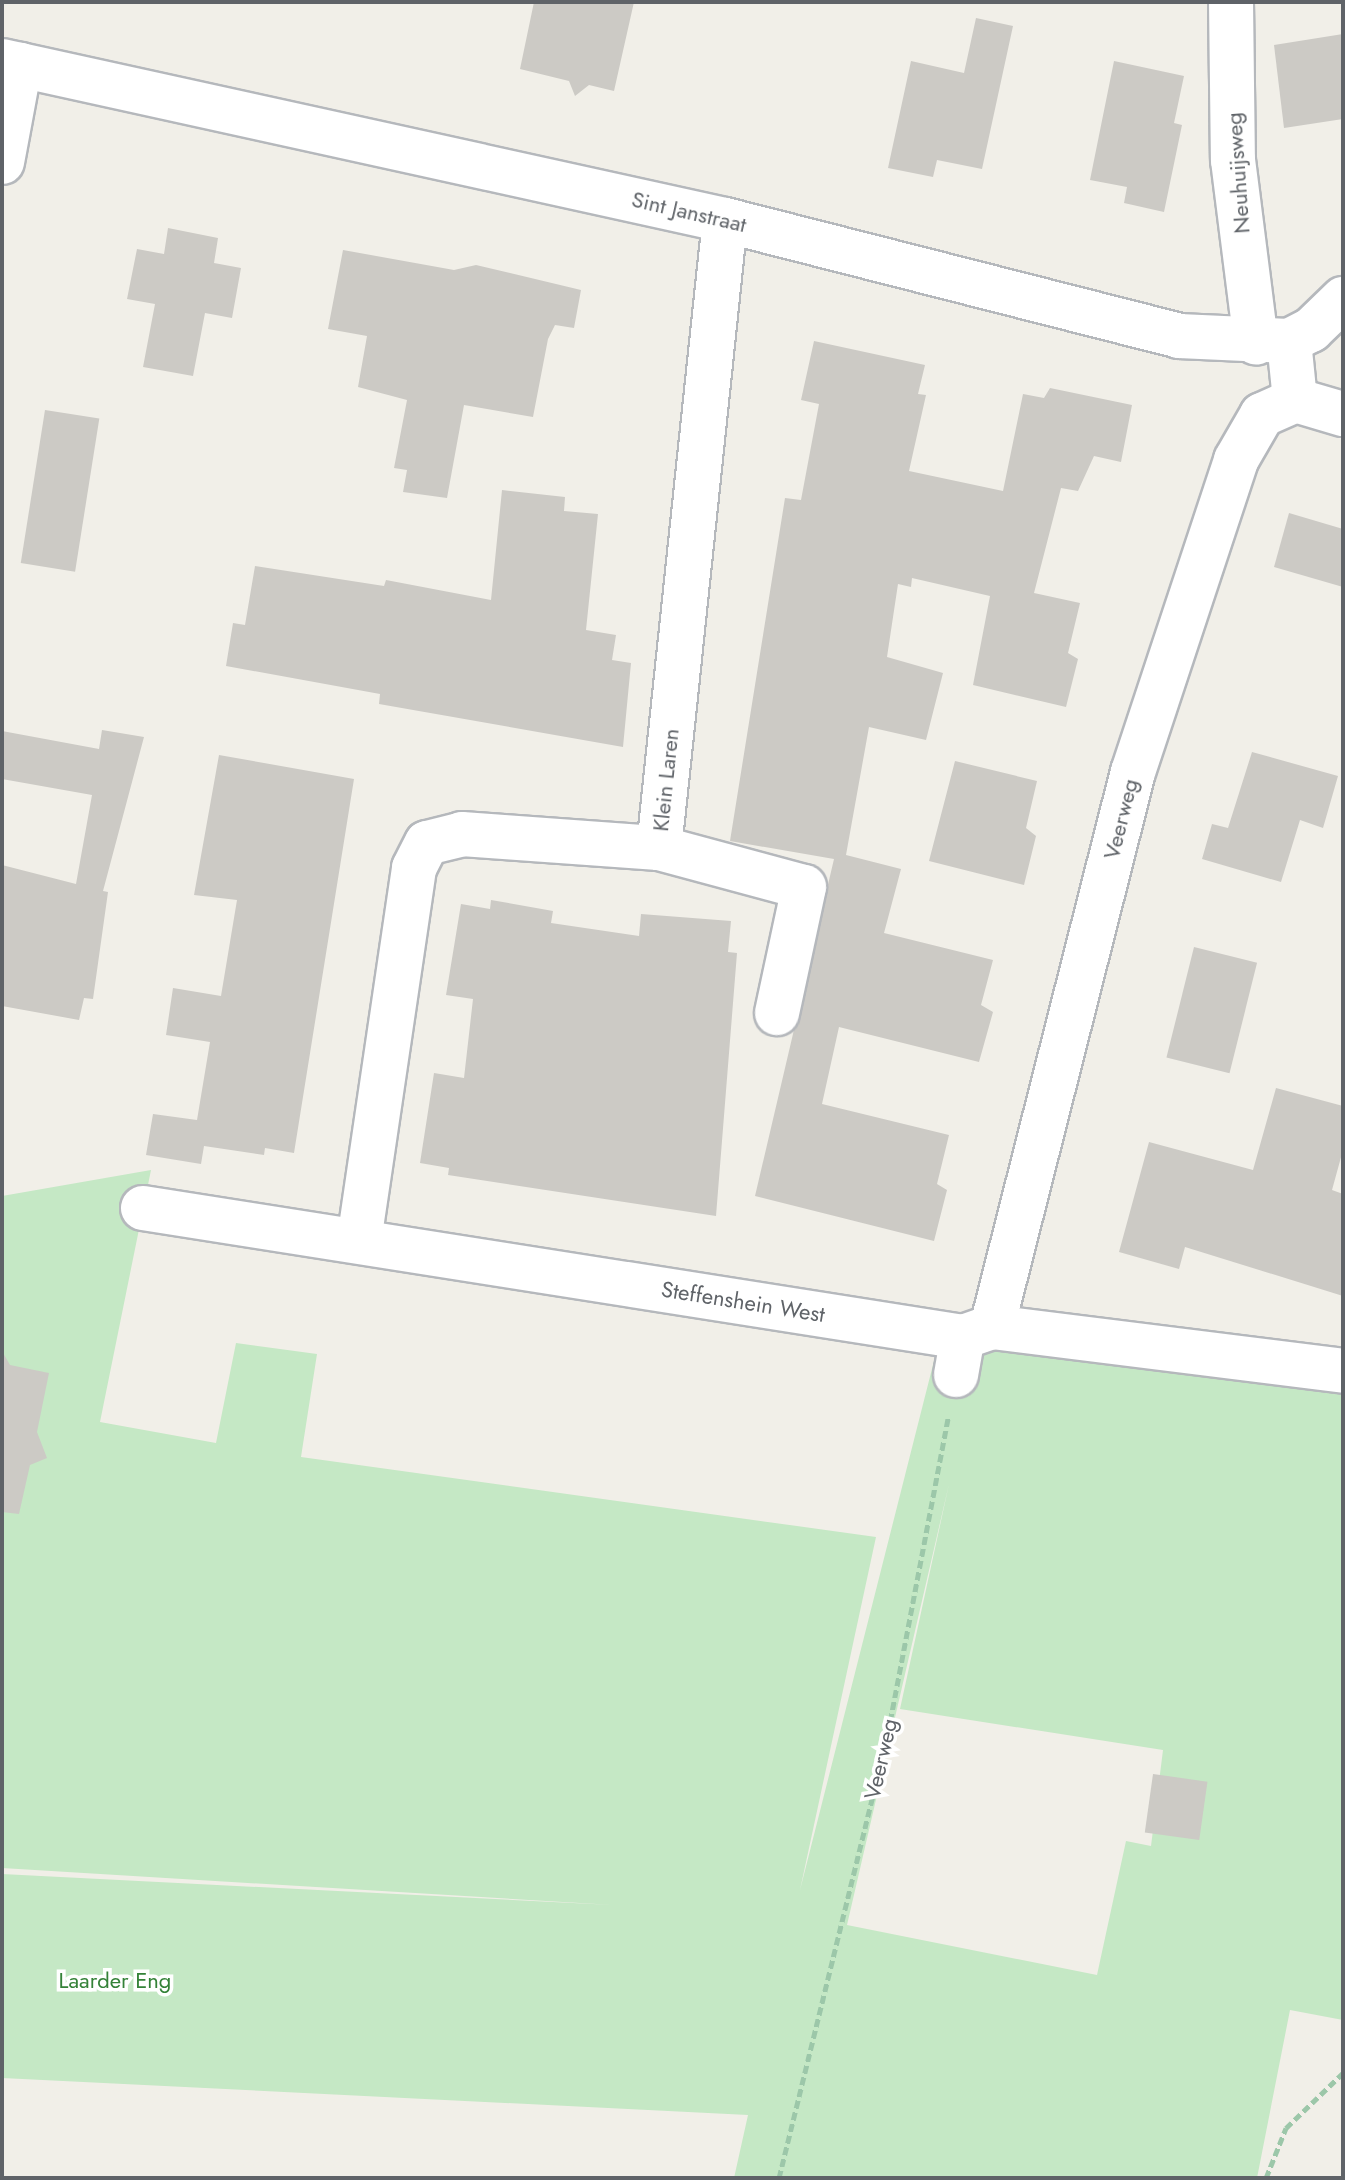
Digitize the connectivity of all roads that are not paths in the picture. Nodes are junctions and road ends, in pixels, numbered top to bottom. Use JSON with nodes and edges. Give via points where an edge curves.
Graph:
{"nodes":[{"id":1,"x":1231,"y":2,"type":"edge"},
{"id":2,"x":11,"y":63,"type":"edge"},
{"id":3,"x":2,"y":162,"type":"edge"},
{"id":4,"x":725,"y":220,"type":"junction"},
{"id":5,"x":1343,"y":299,"type":"edge"},
{"id":6,"x":1272,"y":342,"type":"junction"},
{"id":7,"x":1295,"y":400,"type":"junction"},
{"id":8,"x":1343,"y":414,"type":"edge"},
{"id":9,"x":659,"y":848,"type":"junction"},
{"id":10,"x":777,"y":1013,"type":"dead end"},
{"id":11,"x":143,"y":1208,"type":"dead end"},
{"id":12,"x":359,"y":1241,"type":"junction"},
{"id":13,"x":971,"y":1346,"type":"junction"},
{"id":14,"x":1343,"y":1371,"type":"edge"}],
"edges":[{"from":1,"to":6,"type":"street","name":"Neuhuijsweg","via":[[1233,160]]},
{"from":2,"to":3,"type":"street","name":"Sint Janstraat"},
{"from":2,"to":4,"type":"street","name":"Sint Janstraat"},
{"from":4,"to":6,"type":"street","name":"Sint Janstraat","via":[[1179,336]]},
{"from":4,"to":9,"type":"street","name":"Klein Laren"},
{"from":5,"to":6,"type":"street"},
{"from":6,"to":7,"type":"street"},
{"from":7,"to":8,"type":"street"},
{"from":7,"to":13,"type":"street","name":"Veerweg","via":[[1262,415],[1236,460],[1137,758]]},
{"from":9,"to":10,"type":"street","via":[[804,887]]},
{"from":9,"to":12,"type":"street","name":"Klein Laren","via":[[462,834],[427,843],[414,868]]},
{"from":11,"to":12,"type":"street","name":"Steffenshein West"},
{"from":12,"to":13,"type":"street","name":"Steffenshein West"},
{"from":13,"to":14,"type":"street","name":"Steffenshein West"}]}
